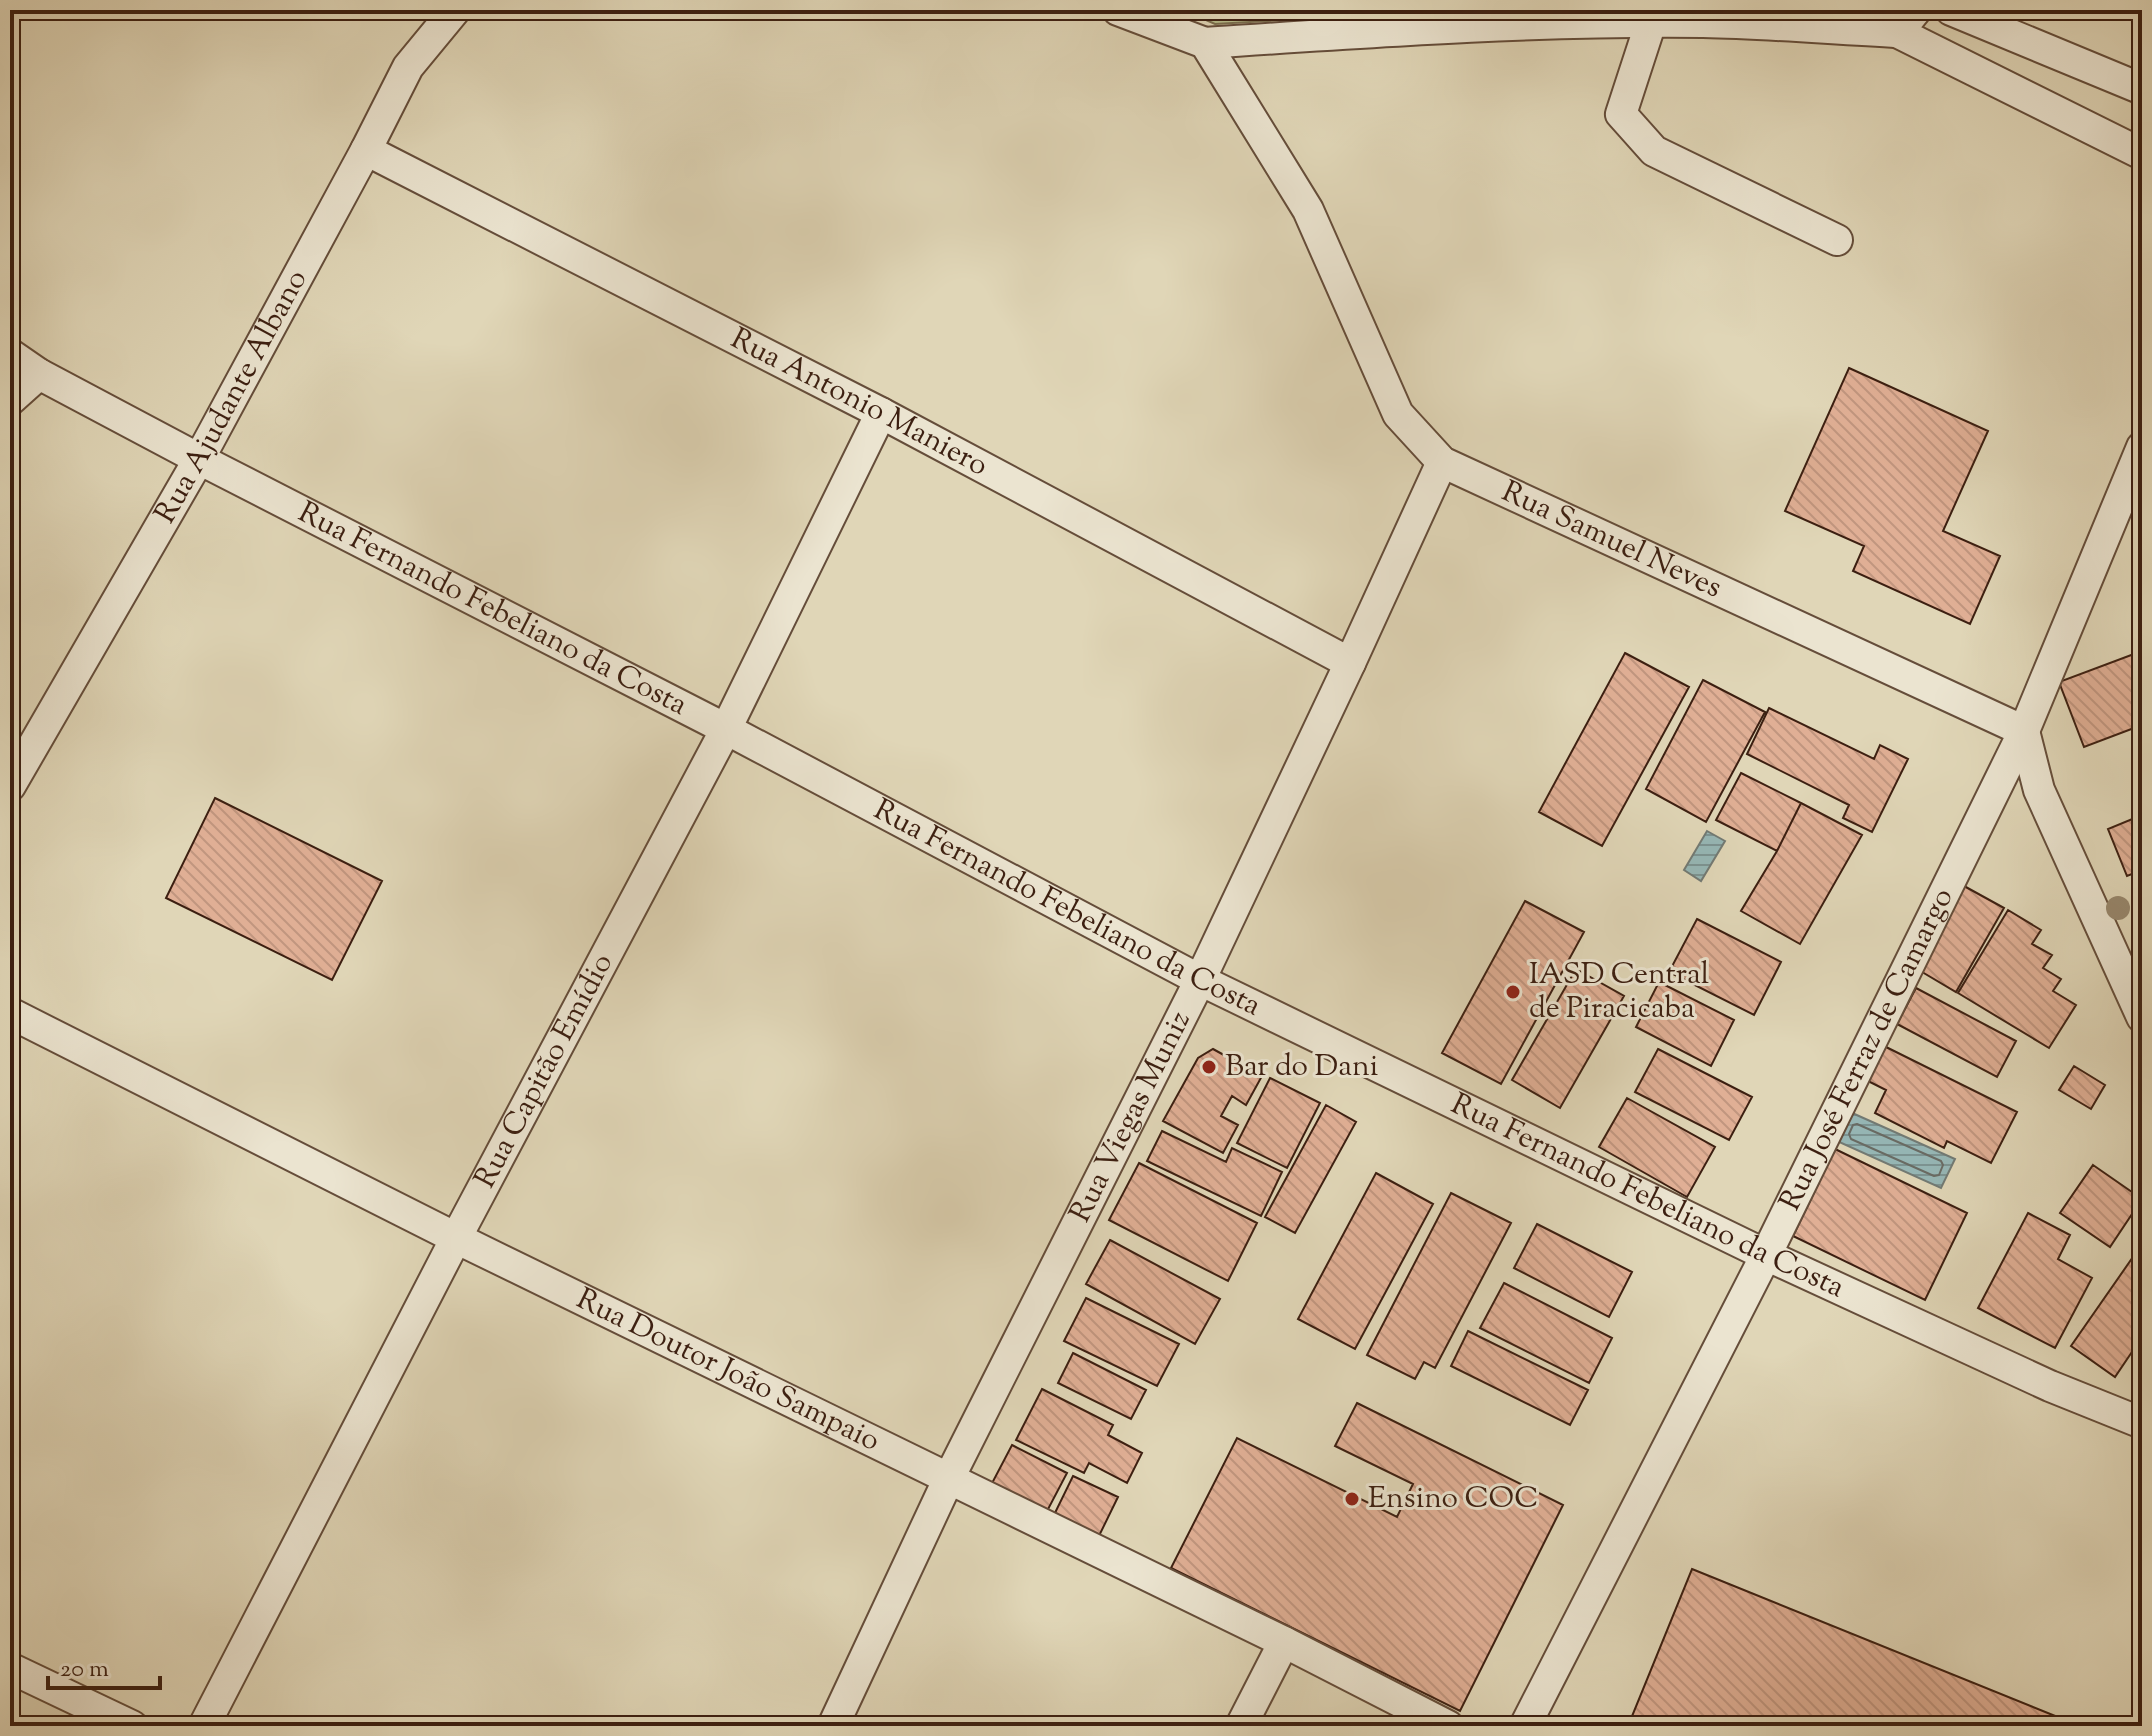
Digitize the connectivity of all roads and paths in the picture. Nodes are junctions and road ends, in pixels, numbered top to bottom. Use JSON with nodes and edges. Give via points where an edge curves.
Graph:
{"nodes":[{"id":1,"x":455,"y":10,"type":"edge"},
{"id":2,"x":1118,"y":10,"type":"edge"},
{"id":3,"x":1855,"y":10,"type":"edge"},
{"id":4,"x":1951,"y":10,"type":"edge"},
{"id":5,"x":1907,"y":21,"type":"edge"},
{"id":6,"x":1651,"y":22,"type":"junction"},
{"id":7,"x":1205,"y":43,"type":"junction"},
{"id":8,"x":2142,"y":89,"type":"edge"},
{"id":9,"x":366,"y":150,"type":"junction"},
{"id":10,"x":2142,"y":154,"type":"edge"},
{"id":11,"x":1837,"y":240,"type":"dead end"},
{"id":12,"x":10,"y":354,"type":"edge"},
{"id":13,"x":39,"y":374,"type":"junction"},
{"id":14,"x":10,"y":400,"type":"edge"},
{"id":15,"x":881,"y":413,"type":"junction"},
{"id":16,"x":2142,"y":447,"type":"edge"},
{"id":17,"x":199,"y":459,"type":"junction"},
{"id":18,"x":1442,"y":462,"type":"junction"},
{"id":19,"x":1350,"y":663,"type":"junction"},
{"id":20,"x":726,"y":729,"type":"junction"},
{"id":21,"x":2024,"y":731,"type":"junction"},
{"id":22,"x":10,"y":786,"type":"edge"},
{"id":23,"x":1200,"y":980,"type":"junction"},
{"id":24,"x":10,"y":1013,"type":"edge"},
{"id":25,"x":2142,"y":1017,"type":"edge"},
{"id":26,"x":456,"y":1238,"type":"junction"},
{"id":27,"x":1766,"y":1255,"type":"junction"},
{"id":28,"x":2142,"y":1423,"type":"edge"},
{"id":29,"x":949,"y":1478,"type":"junction"},
{"id":30,"x":1284,"y":1642,"type":"junction"},
{"id":31,"x":10,"y":1668,"type":"edge"},
{"id":32,"x":132,"y":1726,"type":"edge"},
{"id":33,"x":204,"y":1726,"type":"edge"},
{"id":34,"x":833,"y":1726,"type":"edge"},
{"id":35,"x":1241,"y":1726,"type":"edge"},
{"id":36,"x":1448,"y":1726,"type":"edge"},
{"id":37,"x":1525,"y":1726,"type":"edge"}],
"edges":[{"from":1,"to":9,"type":"street","name":"Rua Ajudante Albano","via":[[408,67]]},
{"from":2,"to":7,"type":"street"},
{"from":3,"to":5,"type":"street"},
{"from":4,"to":8,"type":"street"},
{"from":5,"to":6,"type":"street"},
{"from":5,"to":10,"type":"street"},
{"from":6,"to":7,"type":"street"},
{"from":6,"to":11,"type":"street","via":[[1621,114],[1654,151]]},
{"from":7,"to":18,"type":"street","name":"Rua Samuel Neves","via":[[1308,210],[1398,414]]},
{"from":9,"to":15,"type":"street","name":"Rua Antonio Maniero"},
{"from":9,"to":17,"type":"street","name":"Rua Ajudante Albano"},
{"from":12,"to":13,"type":"street","name":"Rua Fernando Febeliano da Costa"},
{"from":13,"to":14,"type":"street"},
{"from":13,"to":17,"type":"street","name":"Rua Fernando Febeliano da Costa"},
{"from":15,"to":19,"type":"street","name":"Rua Antonio Maniero"},
{"from":15,"to":20,"type":"street","name":"Rua Capitão Emídio"},
{"from":16,"to":21,"type":"street","name":"Rua José Ferraz de Camargo"},
{"from":17,"to":20,"type":"street","name":"Rua Fernando Febeliano da Costa"},
{"from":17,"to":22,"type":"street","name":"Rua Ajudante Albano"},
{"from":18,"to":19,"type":"street","name":"Rua Viegas Muniz"},
{"from":18,"to":21,"type":"street","name":"Rua Samuel Neves"},
{"from":19,"to":23,"type":"street","name":"Rua Viegas Muniz"},
{"from":20,"to":23,"type":"street","name":"Rua Fernando Febeliano da Costa"},
{"from":20,"to":26,"type":"street","name":"Rua Capitão Emídio"},
{"from":21,"to":25,"type":"street","via":[[2039,790]]},
{"from":21,"to":27,"type":"street","name":"Rua José Ferraz de Camargo"},
{"from":23,"to":27,"type":"street","name":"Rua Fernando Febeliano da Costa"},
{"from":23,"to":29,"type":"street","name":"Rua Viegas Muniz"},
{"from":24,"to":26,"type":"street","name":"Rua Doutor João Sampaio"},
{"from":26,"to":29,"type":"street","name":"Rua Doutor João Sampaio"},
{"from":26,"to":33,"type":"street","name":"Rua Capitão Emídio"},
{"from":27,"to":28,"type":"street","name":"Rua Fernando Febeliano da Costa"},
{"from":27,"to":37,"type":"street","name":"Rua José Ferraz de Camargo"},
{"from":29,"to":30,"type":"street","name":"Rua Doutor João Sampaio"},
{"from":29,"to":34,"type":"street","name":"Rua Viegas Muniz"},
{"from":30,"to":35,"type":"street"},
{"from":30,"to":36,"type":"street","name":"Rua Doutor João Sampaio"},
{"from":31,"to":32,"type":"street"}]}
